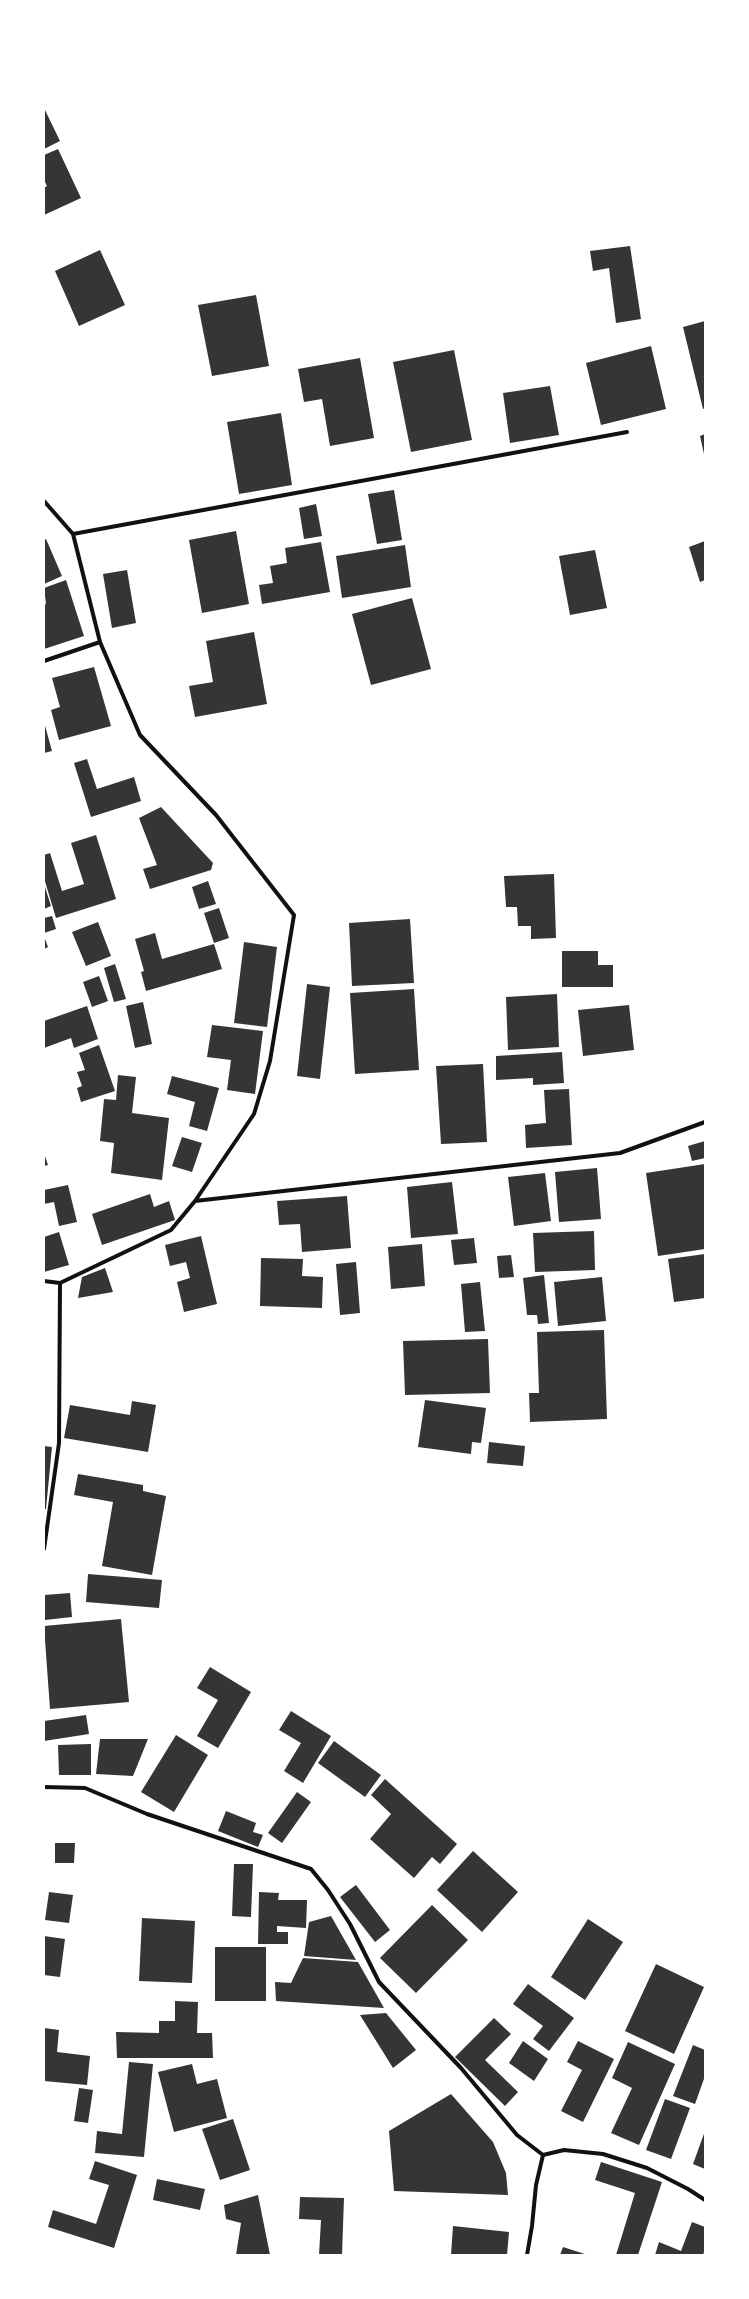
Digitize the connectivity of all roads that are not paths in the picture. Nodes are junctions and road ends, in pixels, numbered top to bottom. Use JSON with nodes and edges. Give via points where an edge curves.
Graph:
{"nodes":[{"id":1,"x":627,"y":432,"type":"dead end"},
{"id":2,"x":44,"y":501,"type":"edge"},
{"id":3,"x":73,"y":534,"type":"junction"},
{"id":4,"x":100,"y":642,"type":"junction"},
{"id":5,"x":44,"y":661,"type":"edge"},
{"id":6,"x":705,"y":1122,"type":"edge"},
{"id":7,"x":195,"y":1201,"type":"junction"},
{"id":8,"x":44,"y":1281,"type":"edge"},
{"id":9,"x":60,"y":1282,"type":"junction"},
{"id":10,"x":44,"y":1549,"type":"edge"},
{"id":11,"x":44,"y":1787,"type":"edge"},
{"id":12,"x":543,"y":2155,"type":"junction"},
{"id":13,"x":705,"y":2200,"type":"edge"},
{"id":14,"x":527,"y":2255,"type":"edge"}],
"edges":[{"from":1,"to":3,"type":"street"},
{"from":2,"to":3,"type":"street"},
{"from":3,"to":4,"type":"street"},
{"from":4,"to":5,"type":"street"},
{"from":4,"to":7,"type":"street","via":[[140,735],[216,815],[294,915],[270,1061],[254,1114]]},
{"from":6,"to":7,"type":"street","via":[[620,1153]]},
{"from":7,"to":9,"type":"street","via":[[171,1230]]},
{"from":8,"to":9,"type":"street"},
{"from":9,"to":10,"type":"street","via":[[59,1443]]},
{"from":11,"to":12,"type":"street","via":[[85,1788],[147,1814],[311,1869],[350,1924],[379,1982],[461,2068],[518,2135]]},
{"from":12,"to":13,"type":"street","via":[[564,2150],[603,2154],[647,2168]]},
{"from":12,"to":14,"type":"street","via":[[536,2185]]}]}
